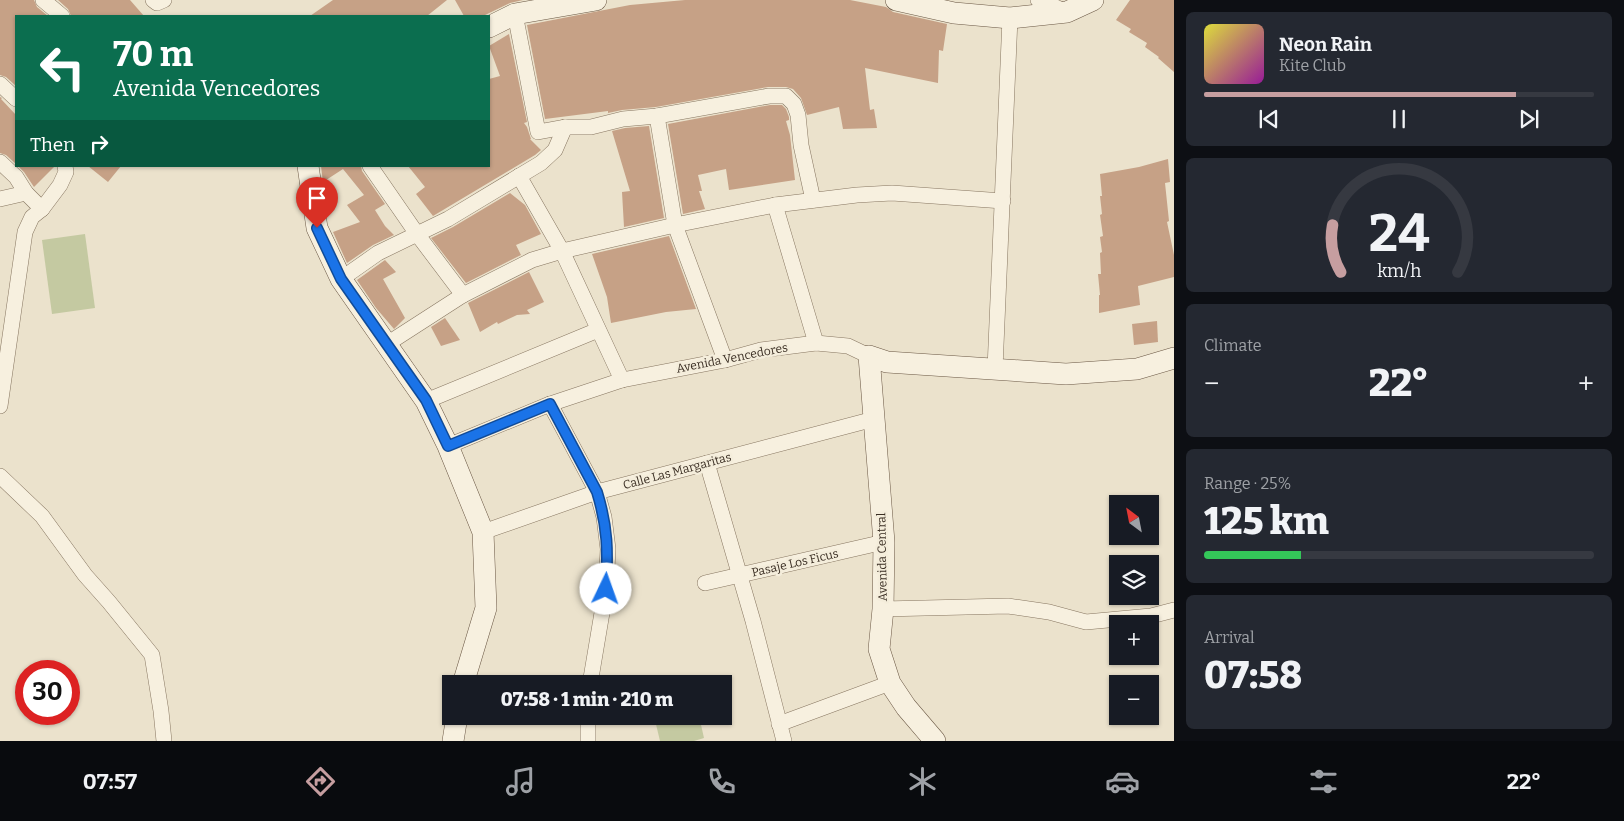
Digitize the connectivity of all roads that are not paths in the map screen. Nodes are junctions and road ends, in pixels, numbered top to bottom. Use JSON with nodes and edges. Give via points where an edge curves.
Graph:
{"nodes":[{"id":1,"x":43,"y":0,"type":"edge"},
{"id":2,"x":153,"y":0,"type":"edge"},
{"id":3,"x":164,"y":0,"type":"edge"},
{"id":4,"x":596,"y":0,"type":"edge"},
{"id":5,"x":896,"y":0,"type":"edge"},
{"id":6,"x":1038,"y":0,"type":"edge"},
{"id":7,"x":1081,"y":6,"type":"edge"},
{"id":8,"x":515,"y":14,"type":"junction"},
{"id":9,"x":61,"y":15,"type":"edge"},
{"id":10,"x":1010,"y":18,"type":"junction"},
{"id":11,"x":490,"y":26,"type":"edge"},
{"id":12,"x":0,"y":84,"type":"edge"},
{"id":13,"x":15,"y":98,"type":"edge"},
{"id":14,"x":658,"y":116,"type":"junction"},
{"id":15,"x":565,"y":128,"type":"junction"},
{"id":16,"x":0,"y":162,"type":"edge"},
{"id":17,"x":308,"y":167,"type":"edge"},
{"id":18,"x":371,"y":167,"type":"edge"},
{"id":19,"x":67,"y":168,"type":"edge"},
{"id":20,"x":519,"y":176,"type":"junction"},
{"id":21,"x":26,"y":192,"type":"junction"},
{"id":22,"x":0,"y":199,"type":"edge"},
{"id":23,"x":813,"y":200,"type":"junction"},
{"id":24,"x":1003,"y":201,"type":"junction"},
{"id":25,"x":775,"y":205,"type":"junction"},
{"id":26,"x":42,"y":209,"type":"junction"},
{"id":27,"x":675,"y":225,"type":"junction"},
{"id":28,"x":417,"y":234,"type":"junction"},
{"id":29,"x":562,"y":251,"type":"junction"},
{"id":30,"x":341,"y":279,"type":"junction"},
{"id":31,"x":463,"y":295,"type":"junction"},
{"id":32,"x":598,"y":330,"type":"junction"},
{"id":33,"x":816,"y":343,"type":"junction"},
{"id":34,"x":387,"y":344,"type":"junction"},
{"id":35,"x":869,"y":356,"type":"junction"},
{"id":36,"x":1174,"y":358,"type":"edge"},
{"id":37,"x":725,"y":360,"type":"junction"},
{"id":38,"x":995,"y":370,"type":"junction"},
{"id":39,"x":622,"y":380,"type":"junction"},
{"id":40,"x":426,"y":400,"type":"junction"},
{"id":41,"x":550,"y":404,"type":"junction"},
{"id":42,"x":0,"y":406,"type":"edge"},
{"id":43,"x":874,"y":419,"type":"junction"},
{"id":44,"x":448,"y":446,"type":"junction"},
{"id":45,"x":706,"y":463,"type":"junction"},
{"id":46,"x":0,"y":476,"type":"edge"},
{"id":47,"x":597,"y":492,"type":"junction"},
{"id":48,"x":483,"y":532,"type":"junction"},
{"id":49,"x":884,"y":542,"type":"junction"},
{"id":50,"x":740,"y":576,"type":"junction"},
{"id":51,"x":705,"y":584,"type":"dead end"},
{"id":52,"x":883,"y":609,"type":"junction"},
{"id":53,"x":1174,"y":610,"type":"edge"},
{"id":54,"x":466,"y":675,"type":"edge"},
{"id":55,"x":592,"y":675,"type":"edge"},
{"id":56,"x":890,"y":683,"type":"junction"},
{"id":57,"x":780,"y":724,"type":"junction"},
{"id":58,"x":456,"y":725,"type":"edge"},
{"id":59,"x":588,"y":725,"type":"edge"},
{"id":60,"x":164,"y":741,"type":"edge"},
{"id":61,"x":453,"y":741,"type":"edge"},
{"id":62,"x":588,"y":741,"type":"edge"},
{"id":63,"x":784,"y":741,"type":"edge"},
{"id":64,"x":935,"y":741,"type":"edge"}],
"edges":[{"from":1,"to":9,"type":"street"},
{"from":2,"to":3,"type":"street"},
{"from":4,"to":8,"type":"street"},
{"from":5,"to":10,"type":"street","via":[[954,13]]},
{"from":6,"to":7,"type":"street"},
{"from":7,"to":10,"type":"street"},
{"from":8,"to":11,"type":"street"},
{"from":8,"to":15,"type":"street","via":[[538,132]]},
{"from":10,"to":24,"type":"street"},
{"from":12,"to":13,"type":"street"},
{"from":14,"to":15,"type":"street"},
{"from":14,"to":23,"type":"street","via":[[769,96],[786,96],[798,115]]},
{"from":14,"to":27,"type":"street"},
{"from":15,"to":20,"type":"street","via":[[555,150],[541,164]]},
{"from":16,"to":21,"type":"street"},
{"from":17,"to":30,"type":"street","via":[[317,228]]},
{"from":18,"to":28,"type":"street"},
{"from":19,"to":26,"type":"street","via":[[60,185]]},
{"from":20,"to":28,"type":"street"},
{"from":20,"to":29,"type":"street"},
{"from":21,"to":22,"type":"street"},
{"from":21,"to":26,"type":"street"},
{"from":23,"to":24,"type":"street","via":[[892,193]]},
{"from":23,"to":25,"type":"street"},
{"from":24,"to":38,"type":"street"},
{"from":25,"to":27,"type":"street"},
{"from":25,"to":33,"type":"street"},
{"from":26,"to":42,"type":"street","via":[[32,217],[25,232]]},
{"from":27,"to":29,"type":"street"},
{"from":27,"to":37,"type":"street"},
{"from":28,"to":30,"type":"street","via":[[378,253]]},
{"from":28,"to":31,"type":"street"},
{"from":29,"to":31,"type":"street","via":[[532,260]]},
{"from":29,"to":32,"type":"street"},
{"from":30,"to":34,"type":"street"},
{"from":31,"to":34,"type":"street"},
{"from":32,"to":39,"type":"street"},
{"from":32,"to":40,"type":"street"},
{"from":33,"to":35,"type":"street","name":"Avenida Vencedores","via":[[848,346]]},
{"from":33,"to":37,"type":"street","name":"Avenida Vencedores","via":[[761,350]]},
{"from":34,"to":40,"type":"street"},
{"from":35,"to":38,"type":"street","name":"Avenida Vencedores","via":[[887,362]]},
{"from":35,"to":43,"type":"street","name":"Avenida Central"},
{"from":36,"to":38,"type":"street","name":"Avenida Vencedores","via":[[1137,369],[1066,374]]},
{"from":37,"to":39,"type":"street","name":"Avenida Vencedores"},
{"from":39,"to":41,"type":"street","name":"Avenida Vencedores"},
{"from":40,"to":44,"type":"street"},
{"from":41,"to":44,"type":"street","name":"Avenida Vencedores"},
{"from":41,"to":47,"type":"street"},
{"from":43,"to":45,"type":"street","name":"Calle Las Margaritas"},
{"from":43,"to":49,"type":"street","name":"Avenida Central"},
{"from":44,"to":48,"type":"street"},
{"from":45,"to":47,"type":"street","name":"Calle Las Margaritas"},
{"from":45,"to":50,"type":"street"},
{"from":46,"to":60,"type":"street","via":[[42,516],[85,575],[152,655]]},
{"from":47,"to":48,"type":"street","name":"Calle Las Margaritas"},
{"from":47,"to":55,"type":"street","via":[[608,550],[606,589]]},
{"from":48,"to":54,"type":"street","via":[[486,608]]},
{"from":49,"to":50,"type":"street","name":"Pasaje Los Ficus"},
{"from":49,"to":52,"type":"street","name":"Avenida Central"},
{"from":50,"to":51,"type":"street","name":"Pasaje Los Ficus"},
{"from":50,"to":57,"type":"street"},
{"from":52,"to":53,"type":"street","via":[[1008,606],[1086,622],[1151,616]]},
{"from":52,"to":56,"type":"street","name":"Avenida Central","via":[[879,649]]},
{"from":56,"to":57,"type":"street"},
{"from":56,"to":64,"type":"street","name":"Avenida Central","via":[[906,708]]},
{"from":57,"to":63,"type":"street"},
{"from":58,"to":61,"type":"street"},
{"from":59,"to":62,"type":"street"}]}
